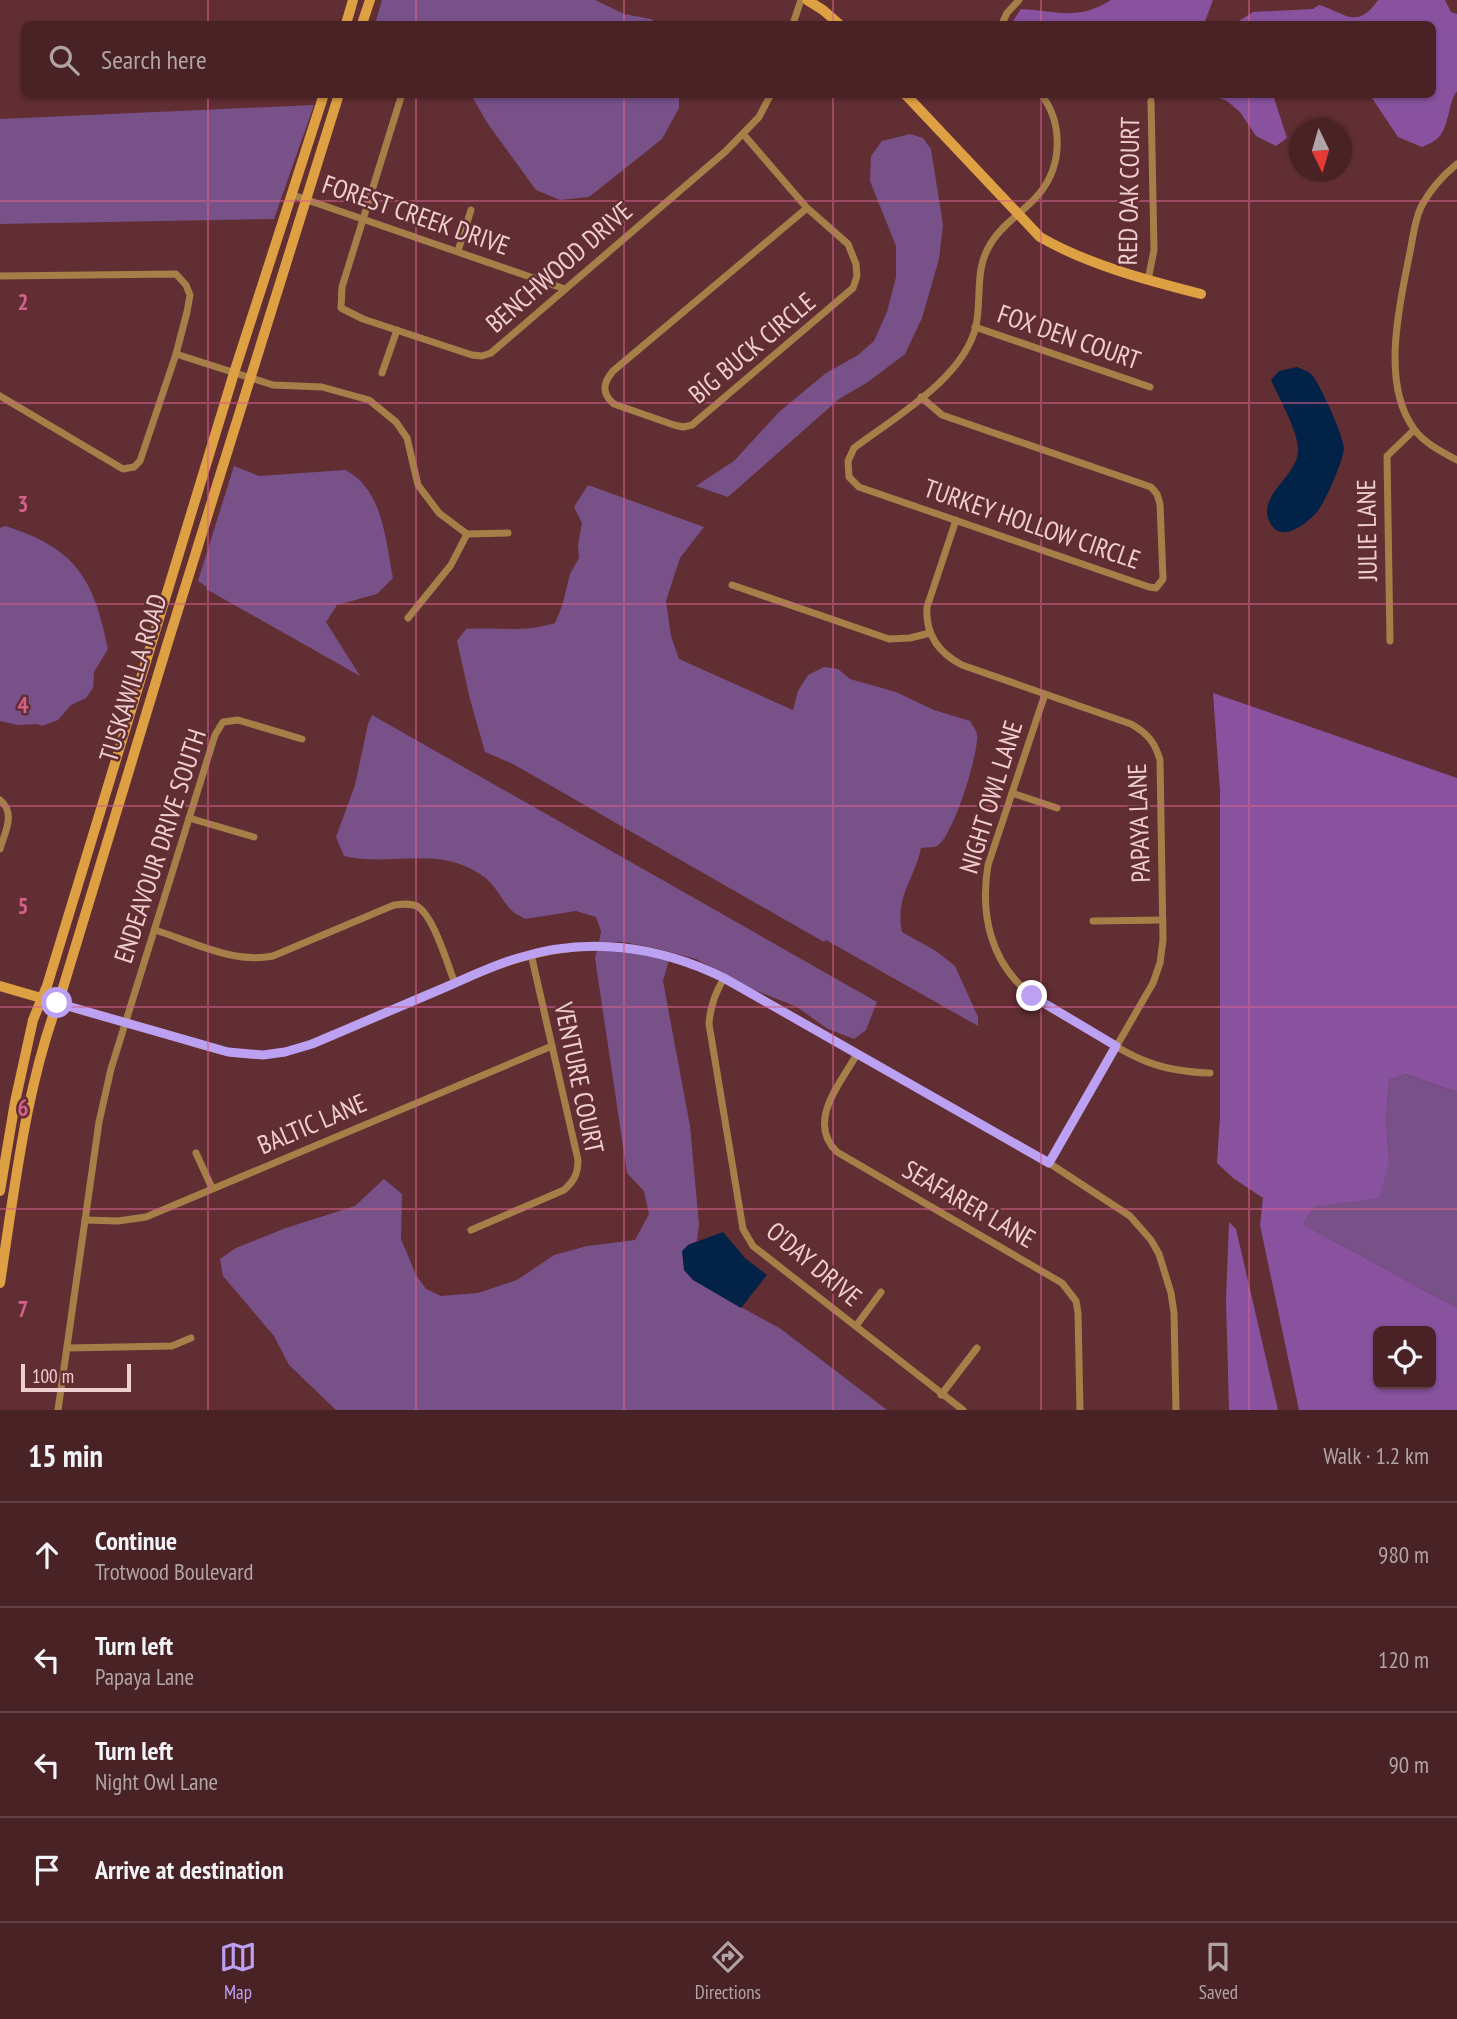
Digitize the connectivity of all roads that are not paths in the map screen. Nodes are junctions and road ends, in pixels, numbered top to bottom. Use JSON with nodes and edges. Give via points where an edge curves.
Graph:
{"nodes":[{"id":1,"x":353,"y":0,"type":"edge"},
{"id":2,"x":370,"y":0,"type":"edge"},
{"id":3,"x":804,"y":0,"type":"edge"},
{"id":4,"x":1019,"y":0,"type":"edge"},
{"id":5,"x":347,"y":21,"type":"edge"},
{"id":6,"x":363,"y":21,"type":"edge"},
{"id":7,"x":794,"y":21,"type":"edge"},
{"id":8,"x":836,"y":21,"type":"edge"},
{"id":9,"x":1003,"y":21,"type":"edge"},
{"id":10,"x":323,"y":98,"type":"edge"},
{"id":11,"x":339,"y":98,"type":"edge"},
{"id":12,"x":401,"y":98,"type":"edge"},
{"id":13,"x":769,"y":98,"type":"edge"},
{"id":14,"x":909,"y":98,"type":"edge"},
{"id":15,"x":1044,"y":98,"type":"edge"},
{"id":16,"x":1151,"y":101,"type":"dead end"},
{"id":17,"x":744,"y":135,"type":"junction"},
{"id":18,"x":1457,"y":164,"type":"edge"},
{"id":19,"x":293,"y":195,"type":"junction"},
{"id":20,"x":305,"y":200,"type":"junction"},
{"id":21,"x":807,"y":208,"type":"junction"},
{"id":22,"x":471,"y":210,"type":"dead end"},
{"id":23,"x":1017,"y":213,"type":"junction"},
{"id":24,"x":364,"y":219,"type":"junction"},
{"id":25,"x":458,"y":251,"type":"junction"},
{"id":26,"x":0,"y":276,"type":"edge"},
{"id":27,"x":1148,"y":280,"type":"junction"},
{"id":28,"x":565,"y":289,"type":"junction"},
{"id":29,"x":1201,"y":294,"type":"dead end"},
{"id":30,"x":975,"y":327,"type":"junction"},
{"id":31,"x":397,"y":330,"type":"junction"},
{"id":32,"x":176,"y":354,"type":"junction"},
{"id":33,"x":234,"y":373,"type":"junction"},
{"id":34,"x":382,"y":373,"type":"dead end"},
{"id":35,"x":250,"y":379,"type":"junction"},
{"id":36,"x":1150,"y":387,"type":"dead end"},
{"id":37,"x":0,"y":396,"type":"edge"},
{"id":38,"x":921,"y":397,"type":"junction"},
{"id":39,"x":1414,"y":430,"type":"junction"},
{"id":40,"x":1457,"y":460,"type":"edge"},
{"id":41,"x":956,"y":520,"type":"junction"},
{"id":42,"x":508,"y":533,"type":"dead end"},
{"id":43,"x":467,"y":534,"type":"junction"},
{"id":44,"x":732,"y":585,"type":"dead end"},
{"id":45,"x":408,"y":618,"type":"dead end"},
{"id":46,"x":930,"y":633,"type":"junction"},
{"id":47,"x":1390,"y":641,"type":"dead end"},
{"id":48,"x":1045,"y":694,"type":"junction"},
{"id":49,"x":302,"y":740,"type":"dead end"},
{"id":50,"x":1012,"y":793,"type":"junction"},
{"id":51,"x":0,"y":800,"type":"edge"},
{"id":52,"x":1057,"y":808,"type":"dead end"},
{"id":53,"x":189,"y":818,"type":"junction"},
{"id":54,"x":254,"y":836,"type":"dead end"},
{"id":55,"x":0,"y":849,"type":"edge"},
{"id":56,"x":1163,"y":920,"type":"junction"},
{"id":57,"x":1093,"y":921,"type":"dead end"},
{"id":58,"x":155,"y":930,"type":"junction"},
{"id":59,"x":531,"y":954,"type":"junction"},
{"id":60,"x":724,"y":978,"type":"junction"},
{"id":61,"x":455,"y":983,"type":"junction"},
{"id":62,"x":0,"y":986,"type":"edge"},
{"id":63,"x":41,"y":998,"type":"junction"},
{"id":64,"x":57,"y":1003,"type":"junction"},
{"id":65,"x":125,"y":1022,"type":"junction"},
{"id":66,"x":552,"y":1046,"type":"junction"},
{"id":67,"x":1116,"y":1046,"type":"junction"},
{"id":68,"x":857,"y":1054,"type":"junction"},
{"id":69,"x":1210,"y":1073,"type":"dead end"},
{"id":70,"x":15,"y":1102,"type":"junction"},
{"id":71,"x":30,"y":1104,"type":"junction"},
{"id":72,"x":196,"y":1153,"type":"dead end"},
{"id":73,"x":1049,"y":1163,"type":"junction"},
{"id":74,"x":3,"y":1173,"type":"junction"},
{"id":75,"x":17,"y":1173,"type":"junction"},
{"id":76,"x":212,"y":1188,"type":"junction"},
{"id":77,"x":0,"y":1191,"type":"edge"},
{"id":78,"x":85,"y":1220,"type":"junction"},
{"id":79,"x":471,"y":1230,"type":"dead end"},
{"id":80,"x":0,"y":1283,"type":"edge"},
{"id":81,"x":881,"y":1292,"type":"dead end"},
{"id":82,"x":856,"y":1326,"type":"junction"},
{"id":83,"x":191,"y":1338,"type":"dead end"},
{"id":84,"x":67,"y":1348,"type":"junction"},
{"id":85,"x":977,"y":1348,"type":"dead end"},
{"id":86,"x":941,"y":1395,"type":"junction"},
{"id":87,"x":58,"y":1410,"type":"edge"},
{"id":88,"x":962,"y":1410,"type":"edge"},
{"id":89,"x":1080,"y":1410,"type":"edge"},
{"id":90,"x":1176,"y":1410,"type":"edge"}],
"edges":[{"from":1,"to":5,"type":"main road"},
{"from":2,"to":6,"type":"main road"},
{"from":3,"to":7,"type":"street"},
{"from":3,"to":8,"type":"main road"},
{"from":4,"to":9,"type":"street"},
{"from":10,"to":19,"type":"main road","name":"TUSKAWILLA ROAD"},
{"from":11,"to":20,"type":"main road","name":"TUSKAWILLA ROAD"},
{"from":12,"to":24,"type":"street"},
{"from":13,"to":17,"type":"street","name":"BENCHWOOD DRIVE"},
{"from":14,"to":23,"type":"main road"},
{"from":15,"to":23,"type":"street","via":[[1057,131],[1055,166],[1038,195]]},
{"from":16,"to":27,"type":"street","name":"RED OAK COURT","via":[[1154,250]]},
{"from":17,"to":21,"type":"street","name":"BIG BUCK CIRCLE"},
{"from":17,"to":28,"type":"street","name":"BENCHWOOD DRIVE"},
{"from":18,"to":39,"type":"street","via":[[1422,205],[1402,292],[1396,378]]},
{"from":19,"to":20,"type":"street","name":"FOREST CREEK DRIVE"},
{"from":19,"to":33,"type":"main road","name":"TUSKAWILLA ROAD"},
{"from":20,"to":24,"type":"street","name":"FOREST CREEK DRIVE"},
{"from":20,"to":35,"type":"main road","name":"TUSKAWILLA ROAD"},
{"from":21,"to":21,"type":"street","name":"BIG BUCK CIRCLE","via":[[613,371],[604,385],[609,400],[674,425],[692,425],[846,296],[857,276],[854,254]]},
{"from":22,"to":25,"type":"street"},
{"from":23,"to":27,"type":"main road","via":[[1040,237],[1067,252]]},
{"from":23,"to":30,"type":"street","via":[[991,242],[981,262]]},
{"from":24,"to":25,"type":"street","name":"FOREST CREEK DRIVE"},
{"from":24,"to":31,"type":"street","name":"BENCHWOOD DRIVE","via":[[342,287],[341,308]]},
{"from":25,"to":28,"type":"street","name":"FOREST CREEK DRIVE"},
{"from":26,"to":32,"type":"street","via":[[176,274],[190,295]]},
{"from":27,"to":29,"type":"main road"},
{"from":28,"to":31,"type":"street","name":"BENCHWOOD DRIVE","via":[[482,356]]},
{"from":30,"to":36,"type":"street","name":"FOX DEN COURT"},
{"from":30,"to":38,"type":"street","via":[[963,358]]},
{"from":31,"to":34,"type":"street"},
{"from":32,"to":33,"type":"street"},
{"from":32,"to":37,"type":"street","via":[[140,461],[134,467],[123,469]]},
{"from":33,"to":35,"type":"street"},
{"from":33,"to":63,"type":"main road","name":"TUSKAWILLA ROAD"},
{"from":35,"to":43,"type":"street","via":[[322,387],[369,400],[407,438],[418,485],[427,499]]},
{"from":35,"to":64,"type":"main road","name":"TUSKAWILLA ROAD"},
{"from":38,"to":41,"type":"street","name":"TURKEY HOLLOW CIRCLE","via":[[854,449],[848,461],[849,477],[859,487]]},
{"from":38,"to":41,"type":"street","name":"TURKEY HOLLOW CIRCLE","via":[[942,415],[1152,487],[1160,504],[1163,579],[1156,588],[1149,587]]},
{"from":39,"to":40,"type":"street"},
{"from":39,"to":47,"type":"street","name":"JULIE LANE","via":[[1387,456]]},
{"from":41,"to":46,"type":"street","via":[[927,607]]},
{"from":42,"to":43,"type":"street"},
{"from":43,"to":45,"type":"street","via":[[451,565]]},
{"from":44,"to":46,"type":"street","via":[[889,639]]},
{"from":46,"to":48,"type":"street","name":"PAPAYA LANE","via":[[956,662]]},
{"from":48,"to":50,"type":"street","name":"NIGHT OWL LANE"},
{"from":48,"to":56,"type":"street","name":"PAPAYA LANE","via":[[1132,724],[1156,747]]},
{"from":49,"to":53,"type":"street","name":"ENDEAVOUR DRIVE SOUTH","via":[[238,720],[223,722]]},
{"from":50,"to":52,"type":"street"},
{"from":50,"to":67,"type":"street","name":"NIGHT OWL LANE","via":[[984,888],[990,936],[1013,978],[1032,996]]},
{"from":51,"to":55,"type":"street","via":[[9,816]]},
{"from":53,"to":54,"type":"street"},
{"from":53,"to":58,"type":"street","name":"ENDEAVOUR DRIVE SOUTH"},
{"from":56,"to":57,"type":"street"},
{"from":56,"to":67,"type":"street","name":"PAPAYA LANE","via":[[1160,963],[1153,983]]},
{"from":58,"to":61,"type":"street","via":[[237,957],[260,959],[405,903],[416,906],[430,921]]},
{"from":58,"to":65,"type":"street","name":"ENDEAVOUR DRIVE SOUTH"},
{"from":59,"to":60,"type":"street","via":[[578,946],[623,947],[696,964]]},
{"from":59,"to":61,"type":"street"},
{"from":59,"to":66,"type":"street","name":"VENTURE COURT"},
{"from":60,"to":68,"type":"street"},
{"from":60,"to":82,"type":"street","name":"O'DAY DRIVE","via":[[709,1011],[709,1024],[743,1228],[753,1246]]},
{"from":61,"to":65,"type":"street","via":[[312,1044],[263,1055],[228,1052]]},
{"from":62,"to":63,"type":"main road"},
{"from":63,"to":64,"type":"main road"},
{"from":63,"to":70,"type":"main road","name":"TUSKAWILLA ROAD"},
{"from":64,"to":65,"type":"street"},
{"from":64,"to":71,"type":"main road","name":"TUSKAWILLA ROAD"},
{"from":65,"to":78,"type":"street","name":"ENDEAVOUR DRIVE SOUTH","via":[[99,1122]]},
{"from":66,"to":76,"type":"street","name":"BALTIC LANE"},
{"from":66,"to":79,"type":"street","name":"VENTURE COURT","via":[[578,1160],[574,1181],[564,1190]]},
{"from":67,"to":69,"type":"street","name":"NIGHT OWL LANE","via":[[1158,1067]]},
{"from":67,"to":73,"type":"street","name":"PAPAYA LANE"},
{"from":68,"to":73,"type":"street"},
{"from":68,"to":89,"type":"street","name":"SEAFARER LANE","via":[[825,1111],[822,1126],[826,1139],[837,1152],[1062,1283],[1076,1301],[1078,1313]]},
{"from":70,"to":71,"type":"main road"},
{"from":70,"to":74,"type":"main road","name":"TUSKAWILLA ROAD"},
{"from":71,"to":75,"type":"main road","name":"TUSKAWILLA ROAD"},
{"from":72,"to":76,"type":"street"},
{"from":73,"to":90,"type":"street","via":[[1130,1216],[1159,1254],[1174,1313]]},
{"from":74,"to":75,"type":"main road"},
{"from":74,"to":77,"type":"main road","name":"TUSKAWILLA ROAD"},
{"from":75,"to":80,"type":"main road","name":"TUSKAWILLA ROAD"},
{"from":76,"to":78,"type":"street","name":"BALTIC LANE","via":[[146,1217]]},
{"from":78,"to":84,"type":"street","name":"ENDEAVOUR DRIVE SOUTH"},
{"from":81,"to":82,"type":"street"},
{"from":82,"to":86,"type":"street","name":"O'DAY DRIVE"},
{"from":83,"to":84,"type":"street","via":[[172,1346]]},
{"from":84,"to":87,"type":"street","name":"ENDEAVOUR DRIVE SOUTH"},
{"from":85,"to":86,"type":"street"},
{"from":86,"to":88,"type":"street","name":"O'DAY DRIVE"}]}
